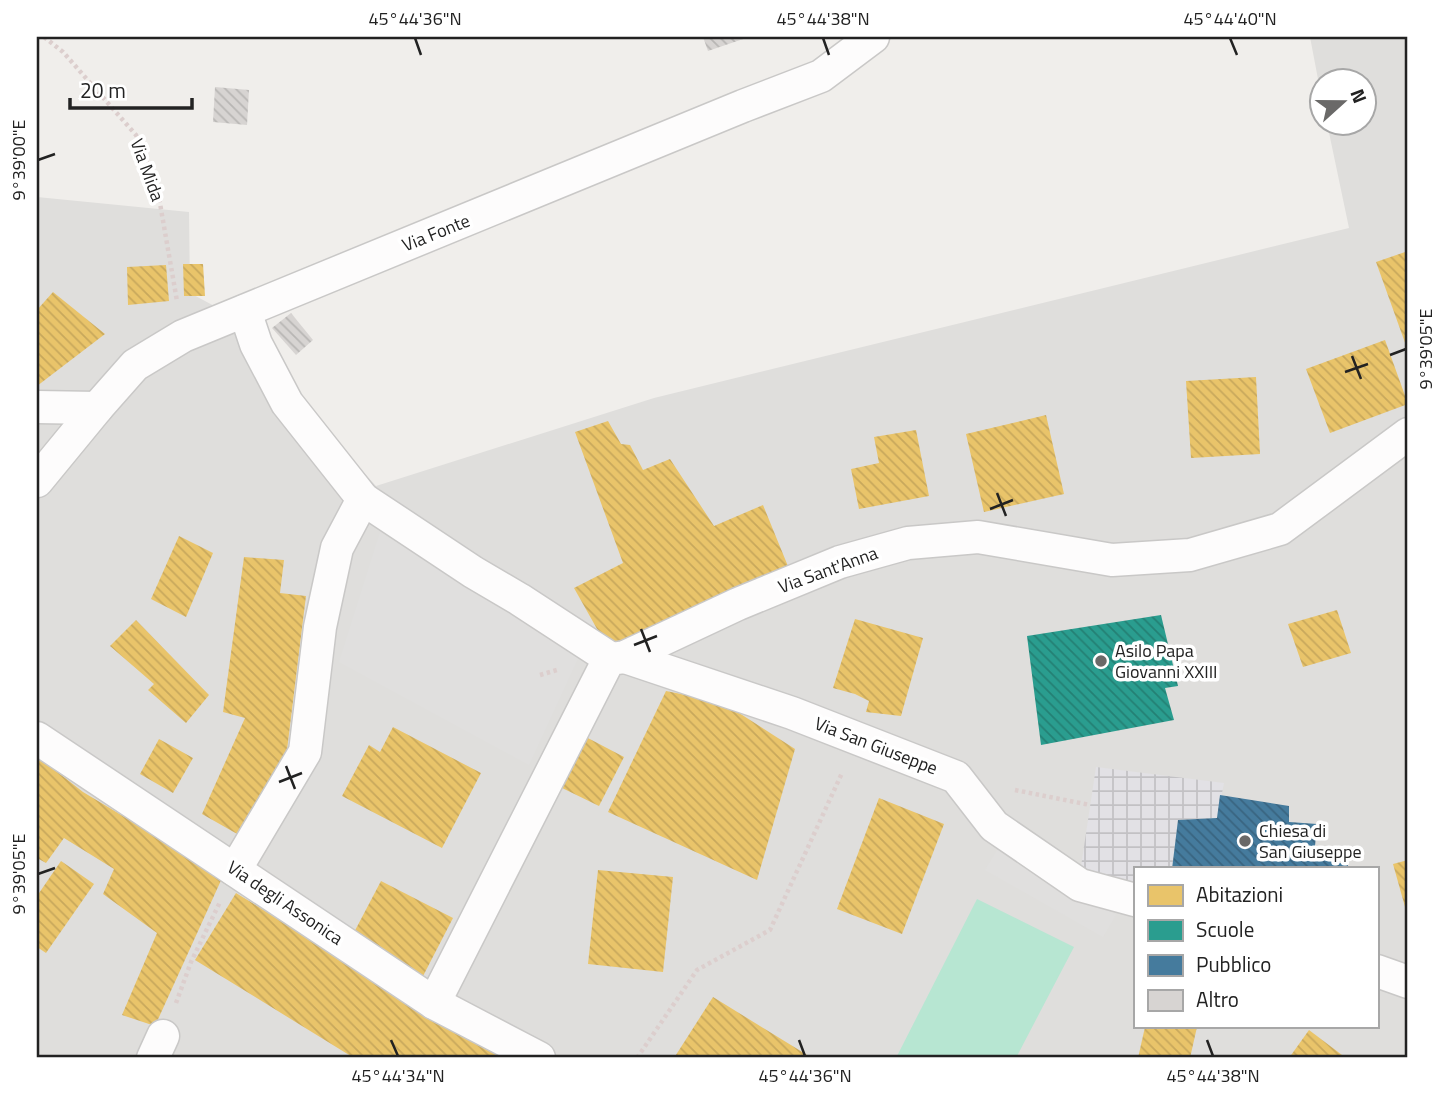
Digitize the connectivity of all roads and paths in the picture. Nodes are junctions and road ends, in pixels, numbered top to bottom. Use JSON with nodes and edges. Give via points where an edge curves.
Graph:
{"nodes":[{"id":1,"x":44,"y":37,"type":"edge"},
{"id":2,"x":873,"y":37,"type":"edge"},
{"id":3,"x":244,"y":311,"type":"junction"},
{"id":4,"x":183,"y":336,"type":"junction"},
{"id":5,"x":37,"y":407,"type":"edge"},
{"id":6,"x":97,"y":408,"type":"junction"},
{"id":7,"x":1408,"y":434,"type":"edge"},
{"id":8,"x":37,"y":481,"type":"edge"},
{"id":9,"x":363,"y":499,"type":"junction"},
{"id":10,"x":618,"y":658,"type":"junction"},
{"id":11,"x":37,"y":738,"type":"edge"},
{"id":12,"x":857,"y":739,"type":"junction"},
{"id":13,"x":1013,"y":790,"type":"dead end"},
{"id":14,"x":1090,"y":805,"type":"dead end"},
{"id":15,"x":235,"y":870,"type":"junction"},
{"id":16,"x":1134,"y":900,"type":"edge"},
{"id":17,"x":1378,"y":971,"type":"edge"},
{"id":18,"x":1408,"y":982,"type":"edge"},
{"id":19,"x":434,"y":1003,"type":"junction"},
{"id":20,"x":158,"y":1047,"type":"edge"},
{"id":21,"x":540,"y":1058,"type":"edge"},
{"id":22,"x":637,"y":1058,"type":"edge"}],
"edges":[{"from":1,"to":4,"type":"path","name":"Via Mida","via":[[63,52],[136,135],[158,192]]},
{"from":2,"to":3,"type":"street","name":"Via Fonte","via":[[821,76]]},
{"from":3,"to":4,"type":"street","name":"Via Fonte"},
{"from":3,"to":9,"type":"street","name":"Via San Giuseppe","via":[[287,403]]},
{"from":4,"to":6,"type":"street","name":"Via Fonte","via":[[135,365]]},
{"from":5,"to":6,"type":"street"},
{"from":6,"to":8,"type":"street","name":"Via Fonte"},
{"from":7,"to":10,"type":"street","name":"Via Sant'Anna","via":[[1279,529],[1190,555],[1112,560],[978,537],[908,543],[840,562]]},
{"from":9,"to":10,"type":"street","name":"Via San Giuseppe","via":[[473,572]]},
{"from":9,"to":15,"type":"street","via":[[337,548],[320,627],[305,752]]},
{"from":10,"to":12,"type":"street","name":"Via San Giuseppe","via":[[792,713]]},
{"from":10,"to":19,"type":"street","via":[[606,666]]},
{"from":11,"to":15,"type":"street","name":"Via degli Assonica"},
{"from":12,"to":16,"type":"street","name":"Via San Giuseppe","via":[[956,777],[994,826],[1080,884]]},
{"from":12,"to":22,"type":"path","via":[[770,930],[697,970]]},
{"from":13,"to":14,"type":"path"},
{"from":15,"to":19,"type":"street","name":"Via degli Assonica"},
{"from":15,"to":20,"type":"path","via":[[191,962]]},
{"from":17,"to":18,"type":"street"},
{"from":19,"to":21,"type":"street","name":"Via degli Assonica"}]}
